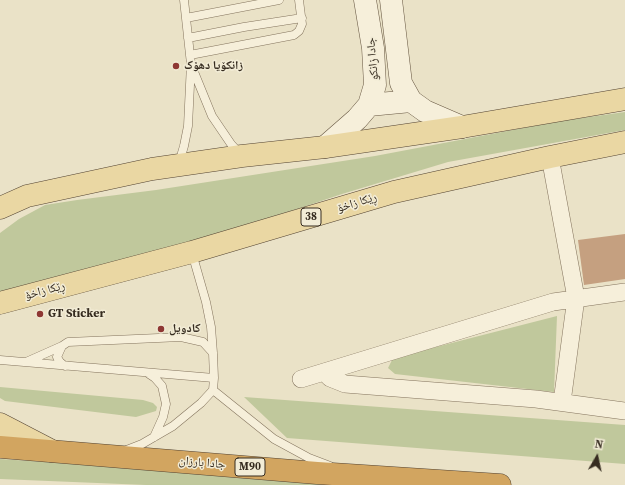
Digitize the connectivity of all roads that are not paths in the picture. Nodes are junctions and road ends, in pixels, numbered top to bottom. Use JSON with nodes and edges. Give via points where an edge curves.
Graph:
{"nodes":[{"id":1,"x":184,"y":0,"type":"edge"},
{"id":2,"x":279,"y":0,"type":"edge"},
{"id":3,"x":299,"y":0,"type":"edge"},
{"id":4,"x":365,"y":0,"type":"edge"},
{"id":5,"x":391,"y":0,"type":"edge"},
{"id":6,"x":186,"y":18,"type":"junction"},
{"id":7,"x":302,"y":18,"type":"junction"},
{"id":8,"x":188,"y":38,"type":"junction"},
{"id":9,"x":190,"y":54,"type":"junction"},
{"id":10,"x":191,"y":64,"type":"junction"},
{"id":11,"x":625,"y":99,"type":"edge"},
{"id":12,"x":411,"y":101,"type":"junction"},
{"id":13,"x":369,"y":105,"type":"junction"},
{"id":14,"x":462,"y":126,"type":"junction"},
{"id":15,"x":625,"y":142,"type":"edge"},
{"id":16,"x":325,"y":147,"type":"junction"},
{"id":17,"x":242,"y":156,"type":"junction"},
{"id":18,"x":550,"y":157,"type":"junction"},
{"id":19,"x":178,"y":166,"type":"junction"},
{"id":20,"x":0,"y":208,"type":"edge"},
{"id":21,"x":192,"y":252,"type":"junction"},
{"id":22,"x":625,"y":292,"type":"edge"},
{"id":23,"x":576,"y":298,"type":"junction"},
{"id":24,"x":0,"y":303,"type":"edge"},
{"id":25,"x":62,"y":346,"type":"junction"},
{"id":26,"x":213,"y":353,"type":"junction"},
{"id":27,"x":0,"y":360,"type":"edge"},
{"id":28,"x":25,"y":362,"type":"junction"},
{"id":29,"x":65,"y":366,"type":"junction"},
{"id":30,"x":146,"y":372,"type":"junction"},
{"id":31,"x":324,"y":372,"type":"junction"},
{"id":32,"x":214,"y":378,"type":"junction"},
{"id":33,"x":301,"y":379,"type":"dead end"},
{"id":34,"x":213,"y":390,"type":"junction"},
{"id":35,"x":562,"y":402,"type":"junction"},
{"id":36,"x":625,"y":411,"type":"edge"},
{"id":37,"x":0,"y":424,"type":"edge"},
{"id":38,"x":154,"y":438,"type":"junction"},
{"id":39,"x":2,"y":447,"type":"edge"},
{"id":40,"x":52,"y":451,"type":"junction"},
{"id":41,"x":108,"y":455,"type":"junction"},
{"id":42,"x":366,"y":476,"type":"junction"},
{"id":43,"x":500,"y":485,"type":"edge"}],
"edges":[{"from":1,"to":6,"type":"lane"},
{"from":2,"to":6,"type":"lane"},
{"from":3,"to":7,"type":"lane"},
{"from":4,"to":13,"type":"street","name":"جادا زانکو","via":[[373,48],[375,85]]},
{"from":5,"to":12,"type":"street","name":"جادا زانکو","via":[[401,83]]},
{"from":6,"to":8,"type":"lane"},
{"from":7,"to":8,"type":"lane","via":[[244,26]]},
{"from":7,"to":9,"type":"lane","via":[[299,31],[294,35]]},
{"from":8,"to":9,"type":"lane"},
{"from":9,"to":10,"type":"lane"},
{"from":10,"to":17,"type":"lane","via":[[212,116]]},
{"from":10,"to":19,"type":"lane","via":[[188,126]]},
{"from":11,"to":14,"type":"main road"},
{"from":12,"to":13,"type":"street"},
{"from":12,"to":14,"type":"street","name":"جادا زانکو","via":[[425,111]]},
{"from":13,"to":16,"type":"street","name":"جادا زانکو"},
{"from":14,"to":16,"type":"main road"},
{"from":15,"to":18,"type":"main road","name":"ڕێکا زاخۆ","number":"38"},
{"from":16,"to":17,"type":"main road"},
{"from":17,"to":19,"type":"main road"},
{"from":18,"to":21,"type":"main road","name":"ڕێکا زاخۆ","number":"38","via":[[394,192]]},
{"from":18,"to":23,"type":"street"},
{"from":19,"to":20,"type":"main road","via":[[152,169],[27,196]]},
{"from":21,"to":24,"type":"main road","name":"ڕێکا زاخۆ","number":"38"},
{"from":21,"to":26,"type":"lane","via":[[206,302]]},
{"from":22,"to":23,"type":"street"},
{"from":23,"to":31,"type":"street","via":[[553,302]]},
{"from":23,"to":35,"type":"street"},
{"from":25,"to":26,"type":"lane","via":[[68,342],[181,338],[203,342]]},
{"from":25,"to":28,"type":"lane"},
{"from":25,"to":29,"type":"lane","via":[[58,357]]},
{"from":26,"to":32,"type":"lane"},
{"from":27,"to":28,"type":"lane"},
{"from":28,"to":29,"type":"lane"},
{"from":29,"to":30,"type":"lane"},
{"from":30,"to":32,"type":"lane"},
{"from":30,"to":38,"type":"lane","via":[[162,386],[166,404],[164,417]]},
{"from":31,"to":33,"type":"street"},
{"from":31,"to":35,"type":"street","via":[[330,378],[345,384]]},
{"from":32,"to":34,"type":"lane"},
{"from":34,"to":38,"type":"lane","via":[[188,415]]},
{"from":34,"to":42,"type":"lane","via":[[274,439],[328,465]]},
{"from":35,"to":36,"type":"street"},
{"from":37,"to":40,"type":"main road"},
{"from":38,"to":41,"type":"lane"},
{"from":39,"to":40,"type":"highway","name":"جادا بارزان","number":"M90"},
{"from":40,"to":41,"type":"highway","name":"جادا بارزان","number":"M90"},
{"from":41,"to":42,"type":"highway","name":"جادا بارزان","number":"M90"},
{"from":42,"to":43,"type":"highway","name":"جادا بارزان","number":"M90"}]}
